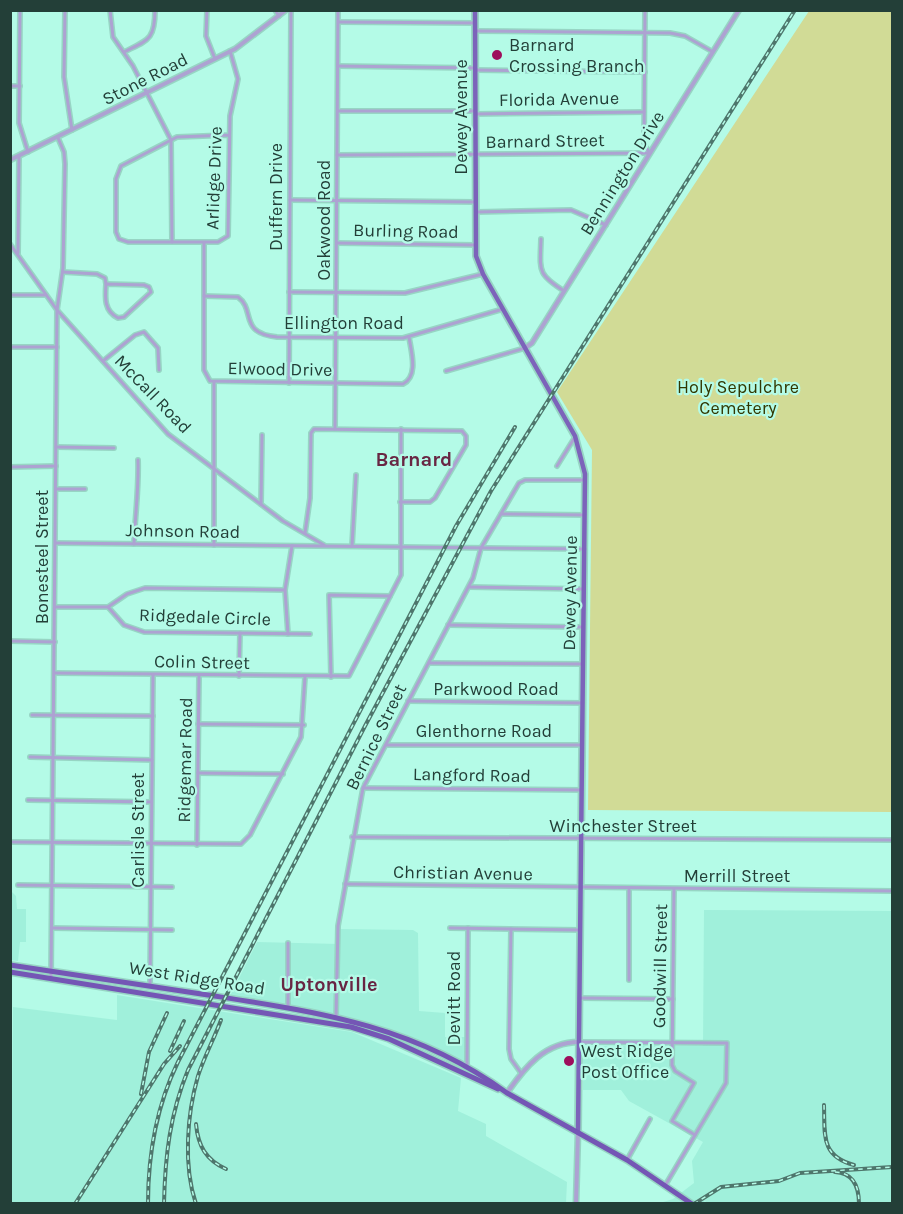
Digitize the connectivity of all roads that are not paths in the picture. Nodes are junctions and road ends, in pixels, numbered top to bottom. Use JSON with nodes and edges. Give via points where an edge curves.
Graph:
{"nodes":[{"id":1,"x":20,"y":10,"type":"edge"},
{"id":2,"x":65,"y":10,"type":"edge"},
{"id":3,"x":110,"y":10,"type":"edge"},
{"id":4,"x":155,"y":10,"type":"edge"},
{"id":5,"x":207,"y":10,"type":"edge"},
{"id":6,"x":275,"y":10,"type":"edge"},
{"id":7,"x":286,"y":10,"type":"edge"},
{"id":8,"x":291,"y":10,"type":"edge"},
{"id":9,"x":338,"y":10,"type":"edge"},
{"id":10,"x":475,"y":10,"type":"edge"},
{"id":11,"x":645,"y":10,"type":"edge"},
{"id":12,"x":739,"y":10,"type":"edge"},
{"id":13,"x":279,"y":16,"type":"junction"},
{"id":14,"x":338,"y":22,"type":"junction"},
{"id":15,"x":475,"y":23,"type":"junction"},
{"id":16,"x":475,"y":31,"type":"junction"},
{"id":17,"x":645,"y":32,"type":"junction"},
{"id":18,"x":230,"y":51,"type":"junction"},
{"id":19,"x":124,"y":52,"type":"junction"},
{"id":20,"x":713,"y":52,"type":"junction"},
{"id":21,"x":215,"y":59,"type":"junction"},
{"id":22,"x":338,"y":66,"type":"junction"},
{"id":23,"x":474,"y":69,"type":"junction"},
{"id":24,"x":645,"y":72,"type":"junction"},
{"id":25,"x":10,"y":86,"type":"edge"},
{"id":26,"x":20,"y":86,"type":"junction"},
{"id":27,"x":147,"y":93,"type":"junction"},
{"id":28,"x":338,"y":111,"type":"junction"},
{"id":29,"x":644,"y":112,"type":"junction"},
{"id":30,"x":474,"y":113,"type":"junction"},
{"id":31,"x":72,"y":130,"type":"junction"},
{"id":32,"x":229,"y":135,"type":"junction"},
{"id":33,"x":58,"y":138,"type":"junction"},
{"id":34,"x":171,"y":140,"type":"junction"},
{"id":35,"x":28,"y":152,"type":"junction"},
{"id":36,"x":651,"y":153,"type":"junction"},
{"id":37,"x":337,"y":155,"type":"junction"},
{"id":38,"x":474,"y":155,"type":"junction"},
{"id":39,"x":19,"y":157,"type":"junction"},
{"id":40,"x":10,"y":160,"type":"edge"},
{"id":41,"x":290,"y":200,"type":"junction"},
{"id":42,"x":337,"y":201,"type":"junction"},
{"id":43,"x":475,"y":202,"type":"junction"},
{"id":44,"x":475,"y":212,"type":"junction"},
{"id":45,"x":606,"y":225,"type":"junction"},
{"id":46,"x":541,"y":239,"type":"dead end"},
{"id":47,"x":172,"y":242,"type":"junction"},
{"id":48,"x":204,"y":243,"type":"junction"},
{"id":49,"x":337,"y":243,"type":"junction"},
{"id":50,"x":10,"y":244,"type":"edge"},
{"id":51,"x":475,"y":245,"type":"junction"},
{"id":52,"x":18,"y":254,"type":"junction"},
{"id":53,"x":63,"y":273,"type":"junction"},
{"id":54,"x":483,"y":274,"type":"junction"},
{"id":55,"x":106,"y":284,"type":"junction"},
{"id":56,"x":564,"y":291,"type":"junction"},
{"id":57,"x":289,"y":292,"type":"junction"},
{"id":58,"x":337,"y":292,"type":"junction"},
{"id":59,"x":10,"y":295,"type":"edge"},
{"id":60,"x":46,"y":295,"type":"junction"},
{"id":61,"x":204,"y":296,"type":"junction"},
{"id":62,"x":503,"y":309,"type":"junction"},
{"id":63,"x":57,"y":310,"type":"junction"},
{"id":64,"x":288,"y":337,"type":"junction"},
{"id":65,"x":409,"y":337,"type":"junction"},
{"id":66,"x":337,"y":338,"type":"junction"},
{"id":67,"x":10,"y":347,"type":"edge"},
{"id":68,"x":57,"y":347,"type":"junction"},
{"id":69,"x":525,"y":348,"type":"junction"},
{"id":70,"x":103,"y":361,"type":"junction"},
{"id":71,"x":159,"y":370,"type":"dead end"},
{"id":72,"x":446,"y":371,"type":"dead end"},
{"id":73,"x":214,"y":382,"type":"junction"},
{"id":74,"x":289,"y":383,"type":"junction"},
{"id":75,"x":337,"y":384,"type":"junction"},
{"id":76,"x":335,"y":429,"type":"junction"},
{"id":77,"x":401,"y":429,"type":"junction"},
{"id":78,"x":262,"y":435,"type":"dead end"},
{"id":79,"x":575,"y":436,"type":"junction"},
{"id":80,"x":56,"y":447,"type":"junction"},
{"id":81,"x":114,"y":447,"type":"dead end"},
{"id":82,"x":138,"y":460,"type":"dead end"},
{"id":83,"x":10,"y":466,"type":"edge"},
{"id":84,"x":56,"y":466,"type":"junction"},
{"id":85,"x":557,"y":466,"type":"dead end"},
{"id":86,"x":214,"y":469,"type":"junction"},
{"id":87,"x":356,"y":475,"type":"dead end"},
{"id":88,"x":585,"y":480,"type":"junction"},
{"id":89,"x":56,"y":489,"type":"junction"},
{"id":90,"x":85,"y":489,"type":"dead end"},
{"id":91,"x":400,"y":502,"type":"junction"},
{"id":92,"x":261,"y":504,"type":"junction"},
{"id":93,"x":501,"y":514,"type":"junction"},
{"id":94,"x":585,"y":515,"type":"junction"},
{"id":95,"x":305,"y":534,"type":"junction"},
{"id":96,"x":56,"y":543,"type":"junction"},
{"id":97,"x":134,"y":544,"type":"junction"},
{"id":98,"x":214,"y":545,"type":"junction"},
{"id":99,"x":292,"y":546,"type":"junction"},
{"id":100,"x":310,"y":546,"type":"junction"},
{"id":101,"x":325,"y":546,"type":"junction"},
{"id":102,"x":352,"y":546,"type":"junction"},
{"id":103,"x":402,"y":546,"type":"junction"},
{"id":104,"x":481,"y":548,"type":"junction"},
{"id":105,"x":585,"y":549,"type":"junction"},
{"id":106,"x":468,"y":587,"type":"junction"},
{"id":107,"x":584,"y":589,"type":"junction"},
{"id":108,"x":285,"y":590,"type":"junction"},
{"id":109,"x":390,"y":596,"type":"junction"},
{"id":110,"x":55,"y":607,"type":"junction"},
{"id":111,"x":108,"y":607,"type":"junction"},
{"id":112,"x":448,"y":625,"type":"junction"},
{"id":113,"x":584,"y":627,"type":"junction"},
{"id":114,"x":240,"y":633,"type":"junction"},
{"id":115,"x":288,"y":634,"type":"junction"},
{"id":116,"x":310,"y":634,"type":"dead end"},
{"id":117,"x":10,"y":641,"type":"edge"},
{"id":118,"x":55,"y":642,"type":"junction"},
{"id":119,"x":428,"y":663,"type":"junction"},
{"id":120,"x":583,"y":664,"type":"junction"},
{"id":121,"x":55,"y":674,"type":"junction"},
{"id":122,"x":153,"y":675,"type":"junction"},
{"id":123,"x":199,"y":675,"type":"junction"},
{"id":124,"x":239,"y":675,"type":"junction"},
{"id":125,"x":304,"y":677,"type":"junction"},
{"id":126,"x":330,"y":677,"type":"junction"},
{"id":127,"x":408,"y":701,"type":"junction"},
{"id":128,"x":583,"y":703,"type":"junction"},
{"id":129,"x":32,"y":715,"type":"dead end"},
{"id":130,"x":54,"y":716,"type":"junction"},
{"id":131,"x":153,"y":716,"type":"junction"},
{"id":132,"x":198,"y":724,"type":"junction"},
{"id":133,"x":304,"y":725,"type":"junction"},
{"id":134,"x":386,"y":745,"type":"junction"},
{"id":135,"x":582,"y":745,"type":"junction"},
{"id":136,"x":30,"y":758,"type":"dead end"},
{"id":137,"x":54,"y":758,"type":"junction"},
{"id":138,"x":152,"y":760,"type":"junction"},
{"id":139,"x":198,"y":773,"type":"junction"},
{"id":140,"x":283,"y":774,"type":"junction"},
{"id":141,"x":363,"y":788,"type":"junction"},
{"id":142,"x":582,"y":790,"type":"junction"},
{"id":143,"x":28,"y":800,"type":"dead end"},
{"id":144,"x":53,"y":800,"type":"junction"},
{"id":145,"x":152,"y":802,"type":"junction"},
{"id":146,"x":352,"y":837,"type":"junction"},
{"id":147,"x":581,"y":839,"type":"junction"},
{"id":148,"x":892,"y":840,"type":"edge"},
{"id":149,"x":13,"y":843,"type":"dead end"},
{"id":150,"x":53,"y":843,"type":"junction"},
{"id":151,"x":151,"y":844,"type":"junction"},
{"id":152,"x":197,"y":845,"type":"junction"},
{"id":153,"x":345,"y":884,"type":"junction"},
{"id":154,"x":18,"y":885,"type":"dead end"},
{"id":155,"x":52,"y":886,"type":"junction"},
{"id":156,"x":151,"y":887,"type":"junction"},
{"id":157,"x":172,"y":887,"type":"dead end"},
{"id":158,"x":581,"y":888,"type":"junction"},
{"id":159,"x":629,"y":890,"type":"junction"},
{"id":160,"x":674,"y":890,"type":"junction"},
{"id":161,"x":892,"y":891,"type":"edge"},
{"id":162,"x":52,"y":928,"type":"junction"},
{"id":163,"x":450,"y":928,"type":"dead end"},
{"id":164,"x":468,"y":928,"type":"junction"},
{"id":165,"x":151,"y":929,"type":"junction"},
{"id":166,"x":511,"y":929,"type":"junction"},
{"id":167,"x":172,"y":930,"type":"dead end"},
{"id":168,"x":580,"y":930,"type":"junction"},
{"id":169,"x":288,"y":943,"type":"dead end"},
{"id":170,"x":10,"y":965,"type":"edge"},
{"id":171,"x":52,"y":971,"type":"junction"},
{"id":172,"x":10,"y":972,"type":"edge"},
{"id":173,"x":51,"y":978,"type":"junction"},
{"id":174,"x":629,"y":980,"type":"dead end"},
{"id":175,"x":150,"y":986,"type":"junction"},
{"id":176,"x":579,"y":998,"type":"junction"},
{"id":177,"x":673,"y":999,"type":"junction"},
{"id":178,"x":288,"y":1008,"type":"junction"},
{"id":179,"x":336,"y":1016,"type":"junction"},
{"id":180,"x":335,"y":1023,"type":"junction"},
{"id":181,"x":579,"y":1042,"type":"junction"},
{"id":182,"x":672,"y":1043,"type":"junction"},
{"id":183,"x":467,"y":1068,"type":"junction"},
{"id":184,"x":521,"y":1073,"type":"junction"},
{"id":185,"x":507,"y":1093,"type":"junction"},
{"id":186,"x":650,"y":1119,"type":"dead end"},
{"id":187,"x":578,"y":1132,"type":"junction"},
{"id":188,"x":695,"y":1135,"type":"junction"},
{"id":189,"x":627,"y":1160,"type":"junction"},
{"id":190,"x":666,"y":1184,"type":"junction"},
{"id":191,"x":576,"y":1203,"type":"edge"},
{"id":192,"x":692,"y":1203,"type":"edge"}],
"edges":[{"from":1,"to":26,"type":"street"},
{"from":2,"to":31,"type":"street","via":[[64,77]]},
{"from":3,"to":19,"type":"street","via":[[111,32]]},
{"from":4,"to":19,"type":"street","via":[[150,38]]},
{"from":5,"to":21,"type":"street","via":[[206,36]]},
{"from":6,"to":13,"type":"street"},
{"from":7,"to":13,"type":"street","name":"Stone Road"},
{"from":8,"to":41,"type":"street","name":"Duffern Drive"},
{"from":9,"to":14,"type":"street","name":"Oakwood Road"},
{"from":10,"to":15,"type":"main road","name":"Dewey Avenue"},
{"from":11,"to":17,"type":"street"},
{"from":12,"to":20,"type":"street","name":"Bennington Drive"},
{"from":13,"to":18,"type":"street","name":"Stone Road"},
{"from":14,"to":15,"type":"street"},
{"from":14,"to":22,"type":"street","name":"Oakwood Road"},
{"from":15,"to":16,"type":"main road","name":"Dewey Avenue"},
{"from":16,"to":17,"type":"street"},
{"from":16,"to":23,"type":"main road","name":"Dewey Avenue"},
{"from":17,"to":20,"type":"street","via":[[682,34]]},
{"from":17,"to":24,"type":"street"},
{"from":18,"to":21,"type":"street","name":"Stone Road"},
{"from":18,"to":32,"type":"street","name":"Arlidge Drive","via":[[238,79]]},
{"from":19,"to":27,"type":"street"},
{"from":20,"to":36,"type":"street","name":"Bennington Drive"},
{"from":21,"to":27,"type":"street","name":"Stone Road"},
{"from":22,"to":23,"type":"street"},
{"from":22,"to":28,"type":"street","name":"Oakwood Road"},
{"from":23,"to":24,"type":"street"},
{"from":23,"to":30,"type":"main road","name":"Dewey Avenue"},
{"from":24,"to":29,"type":"street"},
{"from":25,"to":26,"type":"street"},
{"from":26,"to":35,"type":"street","via":[[20,130]]},
{"from":27,"to":31,"type":"street","name":"Stone Road"},
{"from":27,"to":34,"type":"street"},
{"from":28,"to":30,"type":"street","name":"Florida Avenue"},
{"from":28,"to":37,"type":"street","name":"Oakwood Road"},
{"from":29,"to":30,"type":"street","name":"Florida Avenue"},
{"from":29,"to":36,"type":"street","via":[[644,147]]},
{"from":30,"to":38,"type":"main road","name":"Dewey Avenue"},
{"from":31,"to":33,"type":"street","name":"Stone Road"},
{"from":32,"to":34,"type":"street","via":[[189,135]]},
{"from":32,"to":48,"type":"street","name":"Arlidge Drive","via":[[228,236],[223,241]]},
{"from":33,"to":35,"type":"street","name":"Stone Road"},
{"from":33,"to":53,"type":"street","name":"Bonesteel Street","via":[[64,152]]},
{"from":34,"to":47,"type":"street"},
{"from":34,"to":47,"type":"street","name":"Arlidge Drive","via":[[118,169],[116,232],[122,241]]},
{"from":35,"to":39,"type":"street","name":"Stone Road"},
{"from":36,"to":38,"type":"street","name":"Barnard Street"},
{"from":36,"to":45,"type":"street","name":"Bennington Drive"},
{"from":37,"to":38,"type":"street","name":"Barnard Street"},
{"from":37,"to":42,"type":"street","name":"Oakwood Road"},
{"from":38,"to":43,"type":"main road","name":"Dewey Avenue"},
{"from":39,"to":40,"type":"street","name":"Stone Road"},
{"from":39,"to":52,"type":"street"},
{"from":41,"to":42,"type":"street"},
{"from":41,"to":57,"type":"street","name":"Duffern Drive"},
{"from":42,"to":43,"type":"street"},
{"from":42,"to":49,"type":"street","name":"Oakwood Road"},
{"from":43,"to":44,"type":"main road","name":"Dewey Avenue"},
{"from":44,"to":45,"type":"street","via":[[571,210]]},
{"from":44,"to":51,"type":"main road","name":"Dewey Avenue"},
{"from":45,"to":56,"type":"street","name":"Bennington Drive"},
{"from":46,"to":56,"type":"street","via":[[540,272]]},
{"from":47,"to":48,"type":"street","name":"Arlidge Drive"},
{"from":48,"to":61,"type":"street","name":"Elwood Drive"},
{"from":49,"to":51,"type":"street","name":"Burling Road"},
{"from":49,"to":58,"type":"street","name":"Oakwood Road"},
{"from":50,"to":52,"type":"street","name":"McCall Road"},
{"from":51,"to":54,"type":"main road","name":"Dewey Avenue"},
{"from":52,"to":60,"type":"street","name":"McCall Road"},
{"from":53,"to":55,"type":"street","via":[[97,274],[105,278]]},
{"from":53,"to":63,"type":"street","name":"Bonesteel Street"},
{"from":54,"to":58,"type":"street","via":[[405,293]]},
{"from":54,"to":62,"type":"main road","name":"Dewey Avenue"},
{"from":55,"to":55,"type":"street","via":[[147,285],[151,294],[118,318],[106,305]]},
{"from":56,"to":69,"type":"street","name":"Bennington Drive"},
{"from":57,"to":58,"type":"street"},
{"from":57,"to":64,"type":"street","name":"Duffern Drive"},
{"from":58,"to":66,"type":"street","name":"Oakwood Road"},
{"from":59,"to":60,"type":"street"},
{"from":60,"to":63,"type":"street","name":"McCall Road"},
{"from":61,"to":64,"type":"street","name":"Ellington Road","via":[[238,297],[257,331]]},
{"from":61,"to":73,"type":"street","name":"Elwood Drive","via":[[204,370]]},
{"from":62,"to":65,"type":"street","name":"Ellington Road"},
{"from":62,"to":69,"type":"main road","name":"Dewey Avenue"},
{"from":63,"to":68,"type":"street","name":"Bonesteel Street"},
{"from":63,"to":70,"type":"street","name":"McCall Road"},
{"from":64,"to":66,"type":"street","name":"Ellington Road"},
{"from":64,"to":74,"type":"street","name":"Duffern Drive"},
{"from":65,"to":66,"type":"street","name":"Ellington Road"},
{"from":65,"to":75,"type":"street","name":"Elwood Drive","via":[[413,369],[408,381],[398,385]]},
{"from":66,"to":75,"type":"street","name":"Oakwood Road"},
{"from":67,"to":68,"type":"street"},
{"from":68,"to":80,"type":"street","name":"Bonesteel Street"},
{"from":69,"to":72,"type":"street"},
{"from":69,"to":79,"type":"main road","name":"Dewey Avenue"},
{"from":70,"to":71,"type":"street","via":[[135,334],[144,332],[158,348]]},
{"from":70,"to":86,"type":"street","name":"McCall Road","via":[[168,434]]},
{"from":73,"to":74,"type":"street","name":"Elwood Drive"},
{"from":73,"to":86,"type":"street"},
{"from":74,"to":75,"type":"street","name":"Elwood Drive"},
{"from":75,"to":76,"type":"street","name":"Oakwood Road"},
{"from":76,"to":77,"type":"street"},
{"from":76,"to":95,"type":"street","via":[[316,429],[311,433]]},
{"from":77,"to":91,"type":"street"},
{"from":77,"to":91,"type":"street","via":[[456,429],[467,440],[434,500]]},
{"from":78,"to":92,"type":"street"},
{"from":79,"to":85,"type":"street"},
{"from":79,"to":88,"type":"main road","name":"Dewey Avenue"},
{"from":80,"to":81,"type":"street"},
{"from":80,"to":84,"type":"street","name":"Bonesteel Street"},
{"from":82,"to":97,"type":"street","via":[[139,504]]},
{"from":83,"to":84,"type":"street"},
{"from":84,"to":89,"type":"street","name":"Bonesteel Street"},
{"from":86,"to":92,"type":"street","name":"McCall Road"},
{"from":86,"to":98,"type":"street"},
{"from":87,"to":102,"type":"street"},
{"from":88,"to":93,"type":"street","name":"Bernice Street","via":[[521,481]]},
{"from":88,"to":94,"type":"main road","name":"Dewey Avenue"},
{"from":89,"to":90,"type":"street"},
{"from":89,"to":96,"type":"street","name":"Bonesteel Street"},
{"from":91,"to":103,"type":"street"},
{"from":92,"to":95,"type":"street","name":"McCall Road"},
{"from":93,"to":94,"type":"street"},
{"from":93,"to":104,"type":"street","name":"Bernice Street"},
{"from":94,"to":105,"type":"main road","name":"Dewey Avenue"},
{"from":95,"to":100,"type":"street"},
{"from":95,"to":101,"type":"street","name":"McCall Road"},
{"from":96,"to":97,"type":"street","name":"Johnson Road"},
{"from":96,"to":110,"type":"street","name":"Bonesteel Street"},
{"from":97,"to":98,"type":"street","name":"Johnson Road"},
{"from":98,"to":99,"type":"street","name":"Johnson Road"},
{"from":99,"to":100,"type":"street","name":"Johnson Road"},
{"from":99,"to":108,"type":"street"},
{"from":100,"to":101,"type":"street"},
{"from":101,"to":102,"type":"street"},
{"from":102,"to":103,"type":"street"},
{"from":103,"to":104,"type":"street"},
{"from":103,"to":109,"type":"street","via":[[401,574]]},
{"from":104,"to":105,"type":"street"},
{"from":104,"to":106,"type":"street","name":"Bernice Street"},
{"from":105,"to":107,"type":"main road","name":"Dewey Avenue"},
{"from":106,"to":107,"type":"street"},
{"from":106,"to":112,"type":"street","name":"Bernice Street"},
{"from":107,"to":113,"type":"main road","name":"Dewey Avenue"},
{"from":108,"to":111,"type":"street","name":"Ridgedale Circle","via":[[145,588]]},
{"from":108,"to":115,"type":"street"},
{"from":109,"to":126,"type":"street","name":"Colin Street","via":[[349,676]]},
{"from":109,"to":126,"type":"street","via":[[329,595]]},
{"from":110,"to":111,"type":"street"},
{"from":110,"to":118,"type":"street","name":"Bonesteel Street"},
{"from":111,"to":114,"type":"street","name":"Ridgedale Circle","via":[[124,625],[138,631]]},
{"from":112,"to":113,"type":"street"},
{"from":112,"to":119,"type":"street","name":"Bernice Street"},
{"from":113,"to":120,"type":"main road","name":"Dewey Avenue"},
{"from":114,"to":115,"type":"street","name":"Ridgedale Circle"},
{"from":114,"to":124,"type":"street"},
{"from":115,"to":116,"type":"street","name":"Ridgedale Circle"},
{"from":117,"to":118,"type":"street"},
{"from":118,"to":121,"type":"street","name":"Bonesteel Street"},
{"from":119,"to":120,"type":"street"},
{"from":119,"to":127,"type":"street","name":"Bernice Street"},
{"from":120,"to":128,"type":"main road","name":"Dewey Avenue"},
{"from":121,"to":122,"type":"street","name":"Colin Street"},
{"from":121,"to":130,"type":"street","name":"Bonesteel Street"},
{"from":122,"to":123,"type":"street","name":"Colin Street"},
{"from":122,"to":131,"type":"street","name":"Carlisle Street"},
{"from":123,"to":124,"type":"street","name":"Colin Street"},
{"from":123,"to":132,"type":"street","name":"Ridgemar Road"},
{"from":124,"to":125,"type":"street","name":"Colin Street"},
{"from":125,"to":126,"type":"street","name":"Colin Street"},
{"from":125,"to":133,"type":"street"},
{"from":127,"to":128,"type":"street","name":"Parkwood Road"},
{"from":127,"to":134,"type":"street","name":"Bernice Street"},
{"from":128,"to":135,"type":"main road","name":"Dewey Avenue"},
{"from":129,"to":130,"type":"street"},
{"from":130,"to":131,"type":"street"},
{"from":130,"to":137,"type":"street","name":"Bonesteel Street"},
{"from":131,"to":138,"type":"street","name":"Carlisle Street"},
{"from":132,"to":133,"type":"street"},
{"from":132,"to":139,"type":"street","name":"Ridgemar Road"},
{"from":133,"to":140,"type":"street"},
{"from":134,"to":135,"type":"street","name":"Glenthorne Road"},
{"from":134,"to":141,"type":"street","name":"Bernice Street"},
{"from":135,"to":142,"type":"main road","name":"Dewey Avenue"},
{"from":136,"to":137,"type":"street"},
{"from":137,"to":138,"type":"street"},
{"from":137,"to":144,"type":"street","name":"Bonesteel Street"},
{"from":138,"to":145,"type":"street","name":"Carlisle Street"},
{"from":139,"to":140,"type":"street"},
{"from":139,"to":152,"type":"street","name":"Ridgemar Road"},
{"from":140,"to":152,"type":"street","via":[[244,842]]},
{"from":141,"to":142,"type":"street","name":"Langford Road"},
{"from":141,"to":146,"type":"street","name":"Bernice Street"},
{"from":142,"to":147,"type":"main road","name":"Dewey Avenue"},
{"from":143,"to":144,"type":"street"},
{"from":144,"to":145,"type":"street"},
{"from":144,"to":150,"type":"street","name":"Bonesteel Street"},
{"from":145,"to":151,"type":"street","name":"Carlisle Street"},
{"from":146,"to":147,"type":"street","name":"Winchester Street"},
{"from":146,"to":153,"type":"street","name":"Bernice Street"},
{"from":147,"to":148,"type":"street","name":"Winchester Street"},
{"from":147,"to":158,"type":"main road","name":"Dewey Avenue"},
{"from":149,"to":150,"type":"street"},
{"from":150,"to":151,"type":"street"},
{"from":150,"to":155,"type":"street","name":"Bonesteel Street"},
{"from":151,"to":152,"type":"street"},
{"from":151,"to":156,"type":"street","name":"Carlisle Street"},
{"from":153,"to":158,"type":"street","name":"Christian Avenue"},
{"from":153,"to":179,"type":"street","name":"Bernice Street","via":[[338,926]]},
{"from":154,"to":155,"type":"street"},
{"from":155,"to":156,"type":"street"},
{"from":155,"to":162,"type":"street","name":"Bonesteel Street"},
{"from":156,"to":157,"type":"street"},
{"from":156,"to":165,"type":"street","name":"Carlisle Street"},
{"from":158,"to":159,"type":"street","name":"Merrill Street"},
{"from":158,"to":168,"type":"main road","name":"Dewey Avenue"},
{"from":159,"to":160,"type":"street","name":"Merrill Street"},
{"from":159,"to":174,"type":"street"},
{"from":160,"to":161,"type":"street","name":"Merrill Street"},
{"from":160,"to":177,"type":"street","name":"Goodwill Street"},
{"from":162,"to":165,"type":"street"},
{"from":162,"to":171,"type":"street","name":"Bonesteel Street"},
{"from":163,"to":164,"type":"street"},
{"from":164,"to":166,"type":"street"},
{"from":164,"to":183,"type":"street","name":"Devitt Road"},
{"from":165,"to":167,"type":"street"},
{"from":165,"to":175,"type":"street","name":"Carlisle Street"},
{"from":166,"to":168,"type":"street"},
{"from":166,"to":184,"type":"street","via":[[509,1049]]},
{"from":168,"to":176,"type":"main road","name":"Dewey Avenue"},
{"from":169,"to":178,"type":"street"},
{"from":170,"to":171,"type":"highway","name":"West Ridge Road"},
{"from":171,"to":173,"type":"street","name":"Bonesteel Street"},
{"from":171,"to":175,"type":"highway","name":"West Ridge Road"},
{"from":172,"to":173,"type":"highway","name":"West Ridge Road"},
{"from":173,"to":180,"type":"highway","name":"West Ridge Road"},
{"from":175,"to":178,"type":"highway","name":"West Ridge Road"},
{"from":176,"to":177,"type":"street"},
{"from":176,"to":181,"type":"main road","name":"Dewey Avenue"},
{"from":177,"to":182,"type":"street","name":"Goodwill Street"},
{"from":178,"to":179,"type":"highway","name":"West Ridge Road"},
{"from":179,"to":180,"type":"street","name":"Bernice Street"},
{"from":179,"to":183,"type":"highway","name":"West Ridge Road","via":[[391,1032]]},
{"from":180,"to":185,"type":"highway","name":"West Ridge Road","via":[[389,1039]]},
{"from":181,"to":182,"type":"street"},
{"from":181,"to":184,"type":"street","via":[[548,1049]]},
{"from":181,"to":187,"type":"main road","name":"Dewey Avenue"},
{"from":182,"to":188,"type":"street","name":"Goodwill Street","via":[[673,1068],[694,1083],[672,1121]]},
{"from":182,"to":188,"type":"street","via":[[727,1043],[726,1083]]},
{"from":183,"to":185,"type":"highway","name":"West Ridge Road"},
{"from":184,"to":185,"type":"street"},
{"from":185,"to":187,"type":"highway","name":"West Ridge Road"},
{"from":186,"to":189,"type":"street"},
{"from":187,"to":189,"type":"highway","name":"West Ridge Road"},
{"from":187,"to":191,"type":"street","name":"Dewey Avenue"},
{"from":188,"to":190,"type":"street"},
{"from":189,"to":190,"type":"highway","name":"West Ridge Road"},
{"from":190,"to":192,"type":"highway","name":"West Ridge Road"}]}
